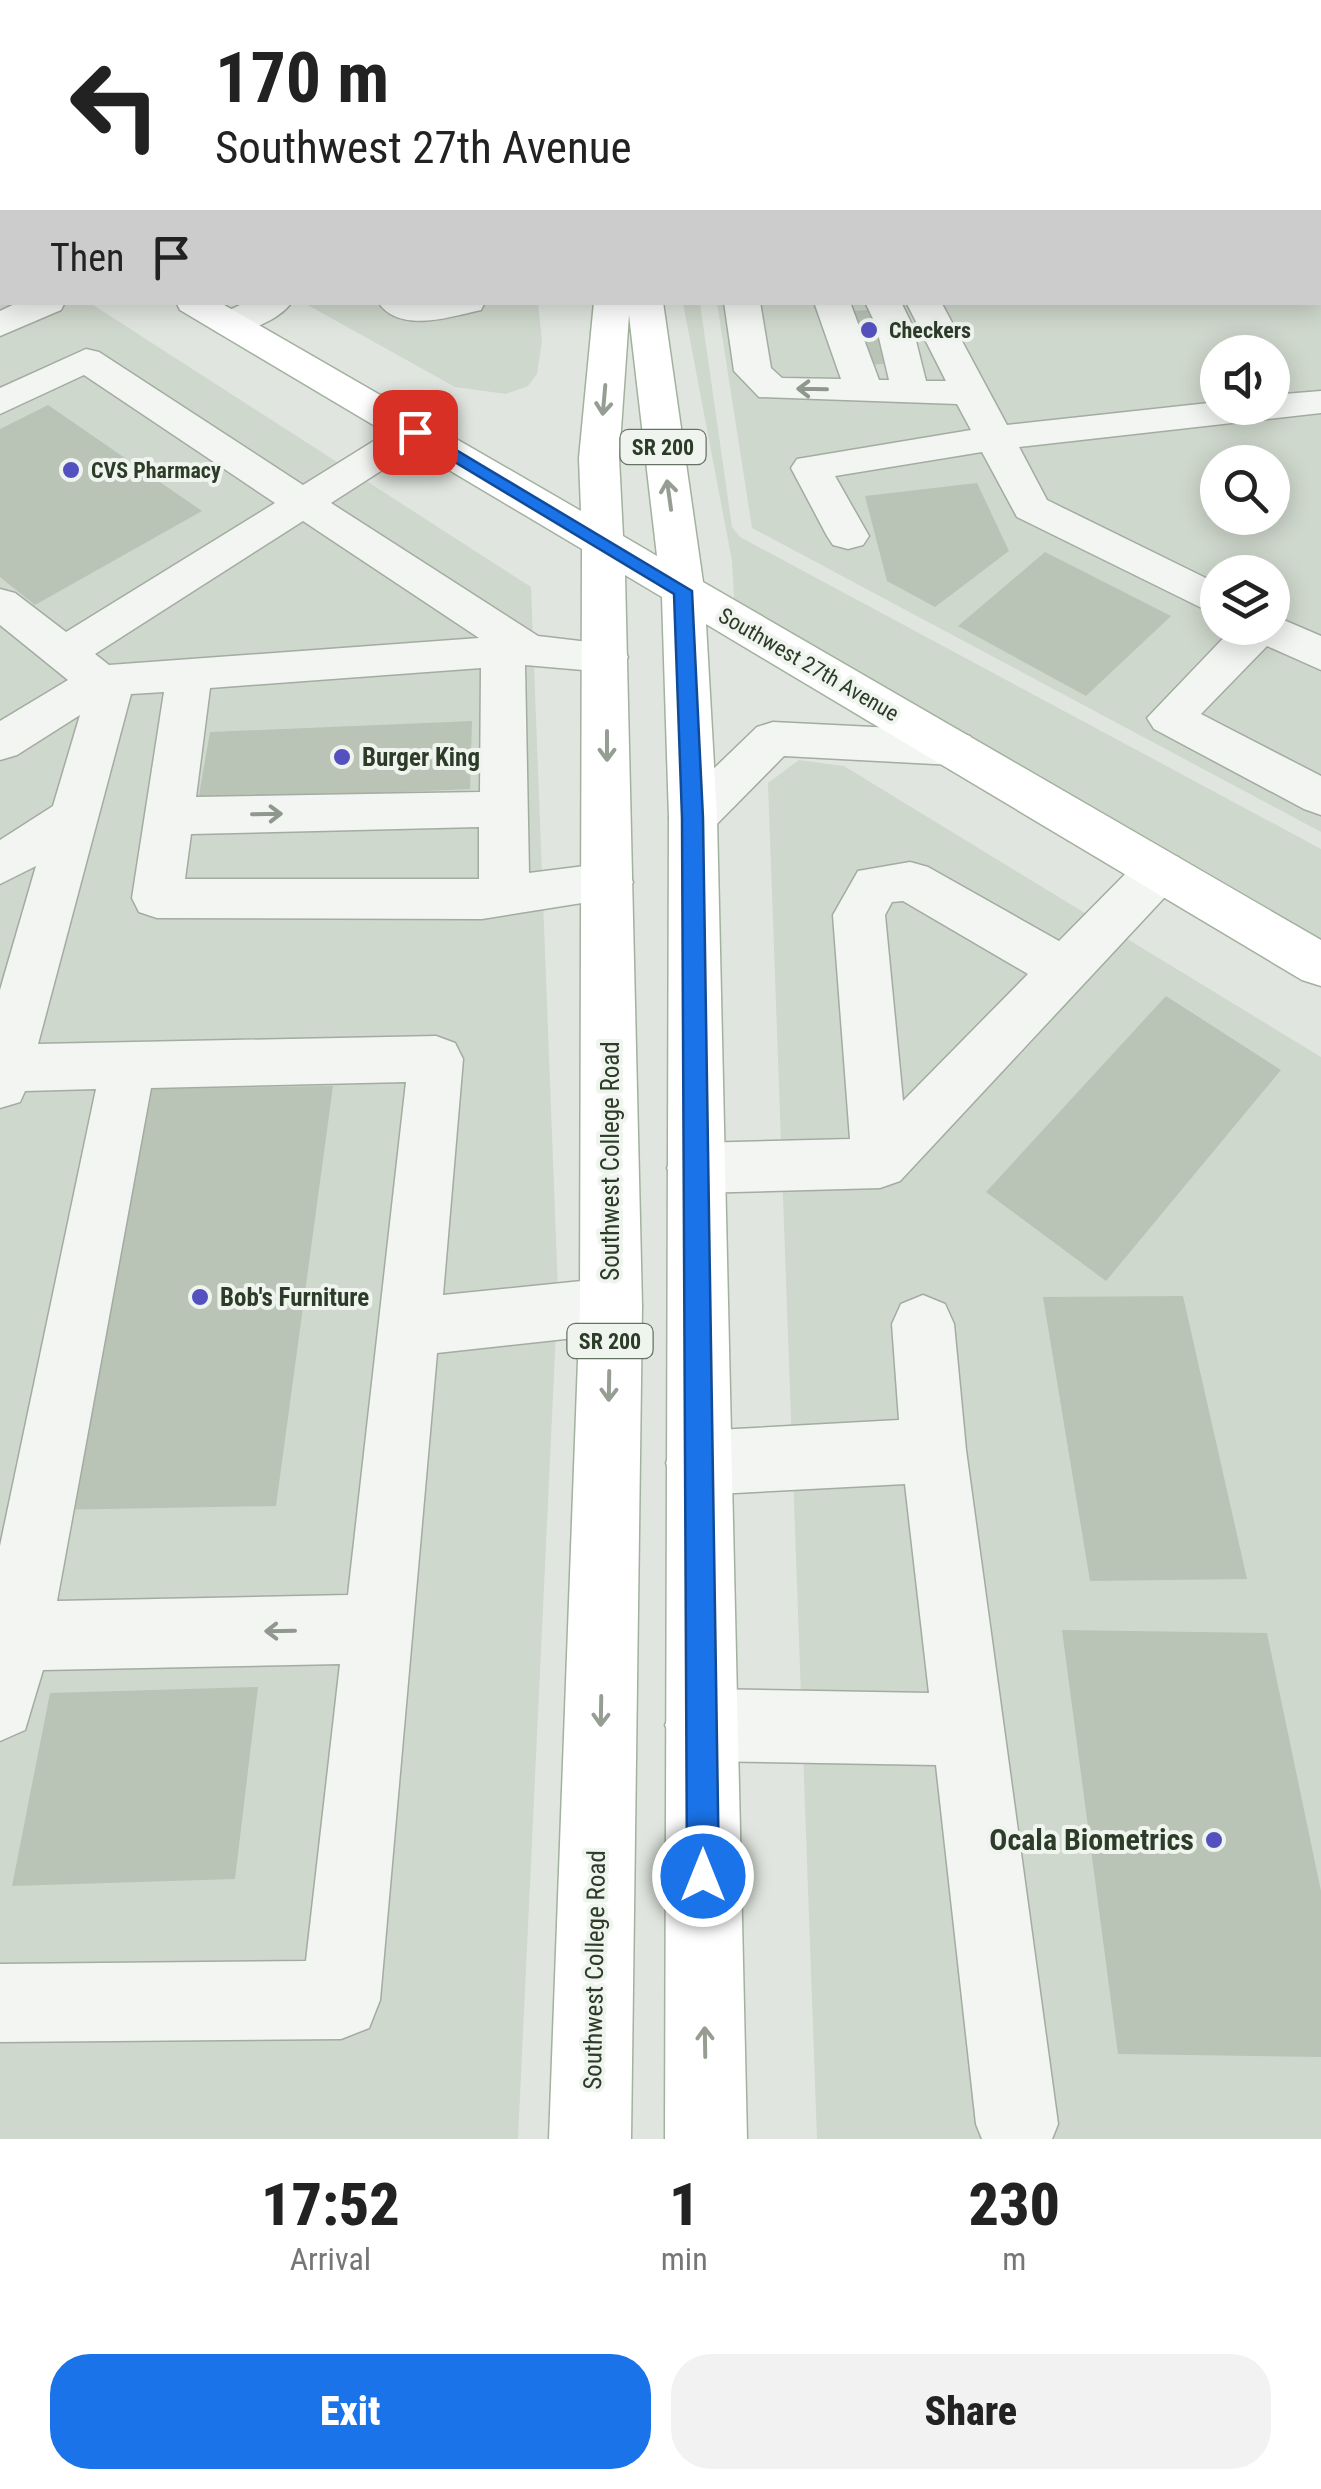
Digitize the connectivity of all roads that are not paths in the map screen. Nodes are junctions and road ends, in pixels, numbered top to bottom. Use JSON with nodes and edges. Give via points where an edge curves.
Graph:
{"nodes":[{"id":1,"x":41,"y":305,"type":"edge"},
{"id":2,"x":198,"y":305,"type":"edge"},
{"id":3,"x":268,"y":305,"type":"edge"},
{"id":4,"x":400,"y":305,"type":"edge"},
{"id":5,"x":449,"y":305,"type":"edge"},
{"id":6,"x":612,"y":305,"type":"edge"},
{"id":7,"x":644,"y":305,"type":"edge"},
{"id":8,"x":742,"y":305,"type":"edge"},
{"id":9,"x":833,"y":305,"type":"edge"},
{"id":10,"x":884,"y":305,"type":"edge"},
{"id":11,"x":924,"y":305,"type":"edge"},
{"id":12,"x":0,"y":324,"type":"edge"},
{"id":13,"x":230,"y":324,"type":"junction"},
{"id":14,"x":864,"y":390,"type":"junction"},
{"id":15,"x":910,"y":391,"type":"junction"},
{"id":16,"x":970,"y":392,"type":"junction"},
{"id":17,"x":1321,"y":402,"type":"edge"},
{"id":18,"x":0,"y":403,"type":"edge"},
{"id":19,"x":1290,"y":405,"type":"edge"},
{"id":20,"x":1200,"y":415,"type":"edge"},
{"id":21,"x":415,"y":432,"type":"junction"},
{"id":22,"x":994,"y":438,"type":"junction"},
{"id":23,"x":302,"y":503,"type":"junction"},
{"id":24,"x":848,"y":536,"type":"dead end"},
{"id":25,"x":603,"y":544,"type":"junction"},
{"id":26,"x":683,"y":591,"type":"junction"},
{"id":27,"x":1200,"y":593,"type":"edge"},
{"id":28,"x":1290,"y":639,"type":"edge"},
{"id":29,"x":28,"y":643,"type":"edge"},
{"id":30,"x":1241,"y":645,"type":"edge"},
{"id":31,"x":515,"y":652,"type":"junction"},
{"id":32,"x":1321,"y":655,"type":"edge"},
{"id":33,"x":606,"y":657,"type":"junction"},
{"id":34,"x":189,"y":676,"type":"junction"},
{"id":35,"x":0,"y":743,"type":"edge"},
{"id":36,"x":953,"y":748,"type":"junction"},
{"id":37,"x":1321,"y":796,"type":"edge"},
{"id":38,"x":503,"y":810,"type":"junction"},
{"id":39,"x":75,"y":816,"type":"junction"},
{"id":40,"x":170,"y":816,"type":"junction"},
{"id":41,"x":692,"y":818,"type":"junction"},
{"id":42,"x":0,"y":865,"type":"edge"},
{"id":43,"x":1160,"y":870,"type":"junction"},
{"id":44,"x":608,"y":882,"type":"junction"},
{"id":45,"x":504,"y":897,"type":"junction"},
{"id":46,"x":1319,"y":960,"type":"edge"},
{"id":47,"x":1065,"y":970,"type":"junction"},
{"id":48,"x":14,"y":992,"type":"edge"},
{"id":49,"x":128,"y":1065,"type":"junction"},
{"id":50,"x":2,"y":1077,"type":"edge"},
{"id":51,"x":880,"y":1163,"type":"junction"},
{"id":52,"x":696,"y":1168,"type":"junction"},
{"id":53,"x":611,"y":1306,"type":"junction"},
{"id":54,"x":923,"y":1324,"type":"dead end"},
{"id":55,"x":409,"y":1327,"type":"junction"},
{"id":56,"x":934,"y":1450,"type":"junction"},
{"id":57,"x":698,"y":1463,"type":"junction"},
{"id":58,"x":378,"y":1629,"type":"junction"},
{"id":59,"x":16,"y":1636,"type":"junction"},
{"id":60,"x":0,"y":1705,"type":"edge"},
{"id":61,"x":702,"y":1725,"type":"junction"},
{"id":62,"x":968,"y":1730,"type":"junction"},
{"id":63,"x":0,"y":2003,"type":"edge"},
{"id":64,"x":1017,"y":2124,"type":"dead end"},
{"id":65,"x":590,"y":2139,"type":"edge"},
{"id":66,"x":706,"y":2139,"type":"edge"}],
"edges":[{"from":1,"to":12,"type":"lane"},
{"from":2,"to":13,"type":"main road","name":"Southwest 27th Avenue"},
{"from":3,"to":13,"type":"lane"},
{"from":4,"to":5,"type":"lane","via":[[412,311]]},
{"from":6,"to":25,"type":"main road","name":"Southwest College Road","number":"SR 200","one_way":true,"via":[[599,458]]},
{"from":26,"to":7,"type":"main road","number":"SR 200","one_way":true},
{"from":14,"to":8,"type":"lane","one_way":true,"via":[[772,388],[753,372]]},
{"from":9,"to":14,"type":"lane"},
{"from":10,"to":15,"type":"lane"},
{"from":11,"to":16,"type":"lane"},
{"from":13,"to":21,"type":"main road","name":"Southwest 27th Avenue"},
{"from":14,"to":15,"type":"lane"},
{"from":15,"to":16,"type":"lane"},
{"from":16,"to":22,"type":"lane"},
{"from":17,"to":19,"type":"lane"},
{"from":18,"to":23,"type":"lane","via":[[86,360]]},
{"from":20,"to":22,"type":"lane"},
{"from":21,"to":23,"type":"lane"},
{"from":21,"to":25,"type":"main road","name":"Southwest 27th Avenue"},
{"from":22,"to":24,"type":"lane","via":[[811,468]]},
{"from":22,"to":27,"type":"lane","via":[[1031,508]]},
{"from":23,"to":29,"type":"lane"},
{"from":23,"to":31,"type":"lane"},
{"from":25,"to":26,"type":"main road","name":"Southwest 27th Avenue"},
{"from":25,"to":33,"type":"main road","name":"Southwest College Road","number":"SR 200"},
{"from":26,"to":36,"type":"main road","name":"Southwest 27th Avenue"},
{"from":26,"to":41,"type":"main road","number":"SR 200"},
{"from":28,"to":32,"type":"lane"},
{"from":29,"to":34,"type":"lane"},
{"from":29,"to":35,"type":"lane"},
{"from":29,"to":39,"type":"lane","via":[[110,690]]},
{"from":30,"to":37,"type":"lane","via":[[1170,718]]},
{"from":31,"to":33,"type":"lane"},
{"from":31,"to":34,"type":"lane"},
{"from":31,"to":38,"type":"lane"},
{"from":33,"to":44,"type":"main road","name":"Southwest College Road","number":"SR 200","one_way":true},
{"from":34,"to":40,"type":"lane"},
{"from":36,"to":41,"type":"lane","via":[[774,739]]},
{"from":36,"to":43,"type":"main road","name":"Southwest 27th Avenue"},
{"from":40,"to":38,"type":"lane","one_way":true},
{"from":38,"to":45,"type":"lane"},
{"from":39,"to":42,"type":"lane"},
{"from":39,"to":48,"type":"lane"},
{"from":40,"to":45,"type":"lane","via":[[158,898]]},
{"from":41,"to":52,"type":"main road","number":"SR 200"},
{"from":43,"to":46,"type":"main road","name":"Southwest 27th Avenue"},
{"from":43,"to":47,"type":"lane"},
{"from":44,"to":45,"type":"lane"},
{"from":44,"to":53,"type":"main road","name":"Southwest College Road","number":"SR 200"},
{"from":47,"to":51,"type":"lane"},
{"from":47,"to":51,"type":"lane","via":[[910,881],[876,885],[858,915]]},
{"from":48,"to":50,"type":"lane"},
{"from":49,"to":50,"type":"lane"},
{"from":49,"to":55,"type":"lane","via":[[436,1059]]},
{"from":49,"to":59,"type":"lane"},
{"from":51,"to":52,"type":"lane"},
{"from":52,"to":57,"type":"main road","number":"SR 200"},
{"from":53,"to":55,"type":"lane"},
{"from":53,"to":65,"type":"main road","name":"Southwest College Road","number":"SR 200","one_way":true},
{"from":54,"to":56,"type":"lane"},
{"from":55,"to":58,"type":"lane"},
{"from":56,"to":57,"type":"lane"},
{"from":56,"to":62,"type":"lane"},
{"from":57,"to":61,"type":"main road","number":"SR 200"},
{"from":58,"to":59,"type":"lane","one_way":true},
{"from":58,"to":63,"type":"lane","via":[[341,2000]]},
{"from":59,"to":60,"type":"lane"},
{"from":61,"to":62,"type":"lane"},
{"from":66,"to":61,"type":"main road","number":"SR 200","one_way":true},
{"from":62,"to":64,"type":"lane"}]}
